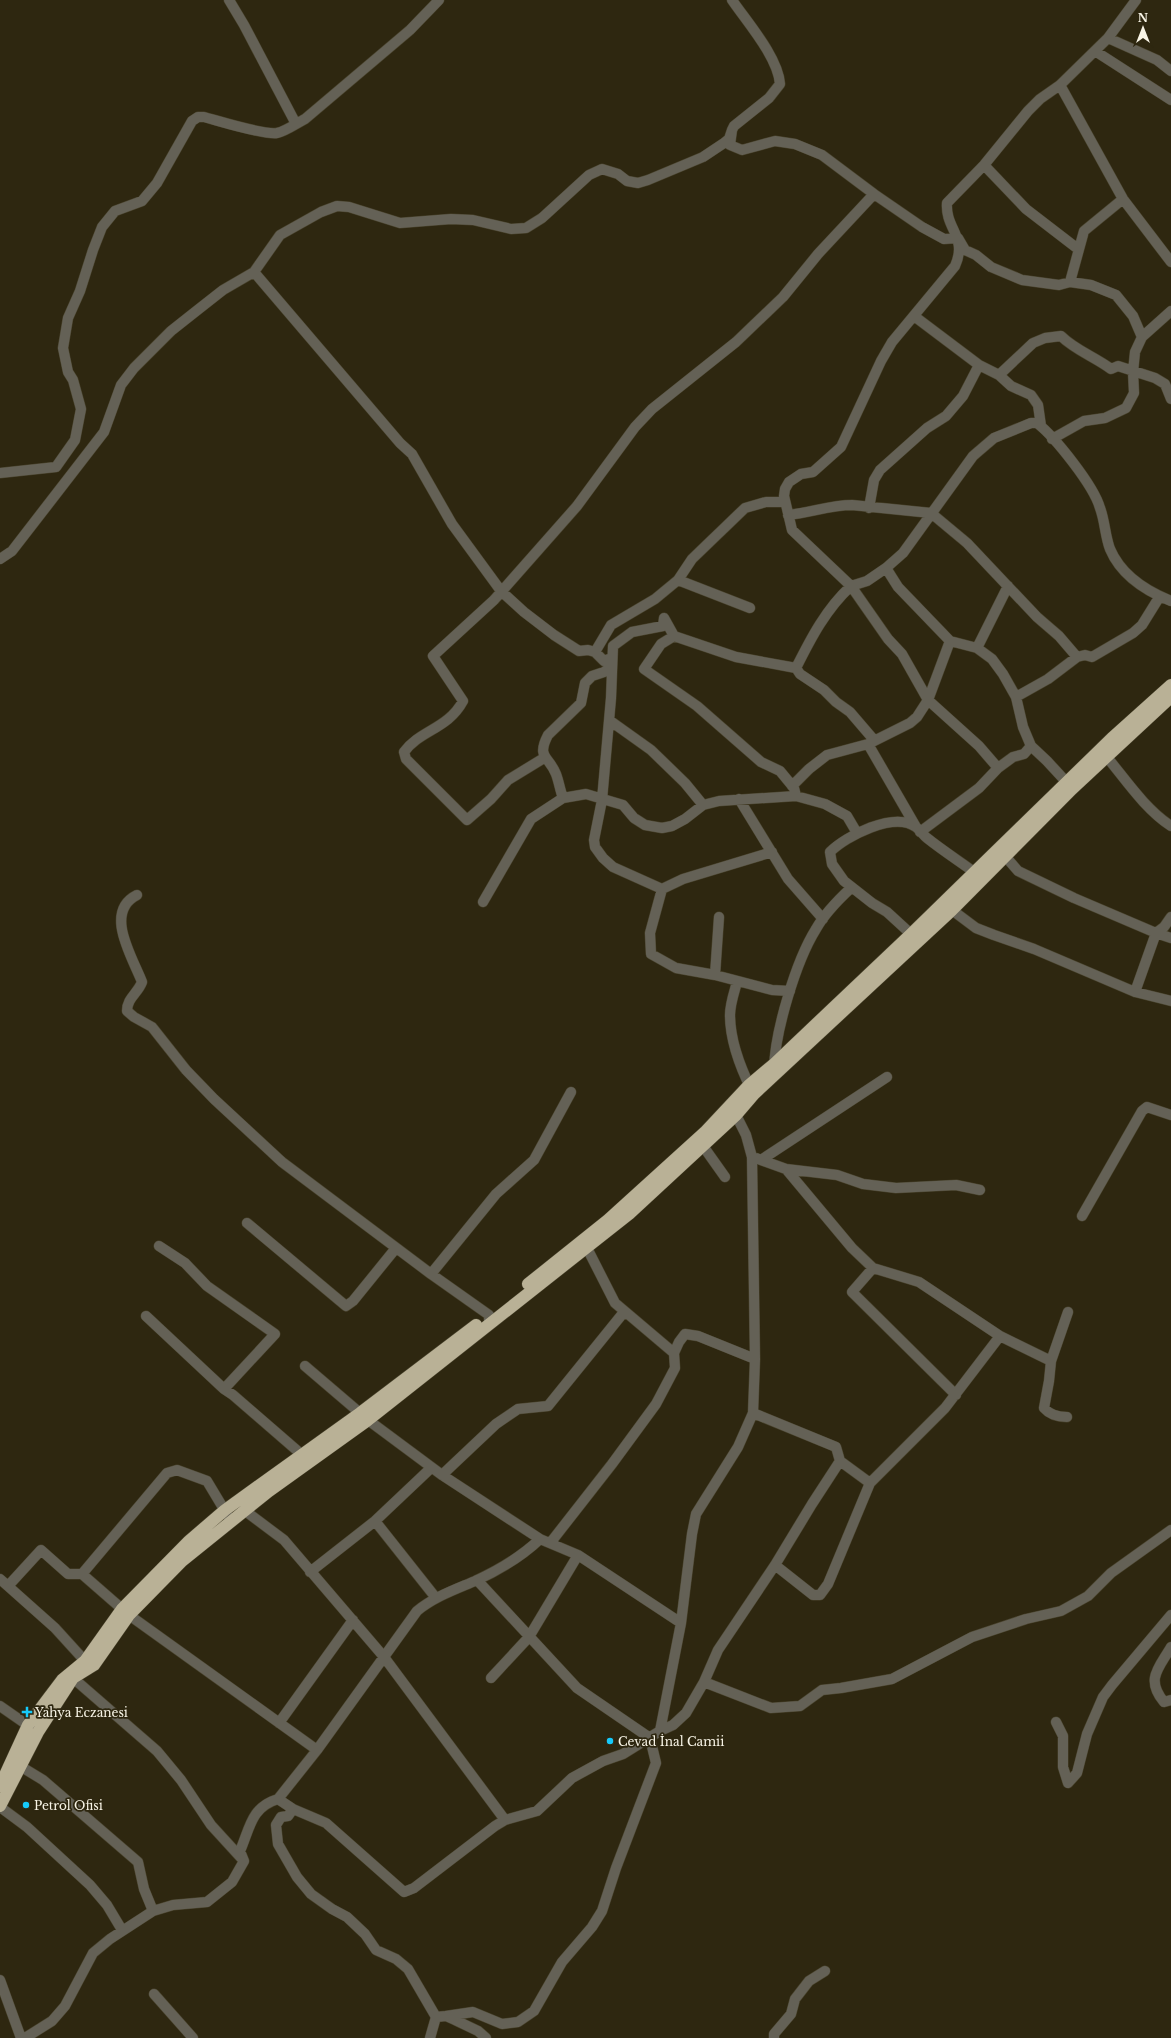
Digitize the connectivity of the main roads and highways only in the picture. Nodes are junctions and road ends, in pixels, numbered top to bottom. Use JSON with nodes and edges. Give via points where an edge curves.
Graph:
{"nodes":[{"id":1,"x":1171,"y":686,"type":"edge"},
{"id":2,"x":1171,"y":697,"type":"edge"},
{"id":3,"x":1070,"y":785,"type":"junction"},
{"id":4,"x":752,"y":1090,"type":"junction"},
{"id":5,"x":489,"y":1320,"type":"junction"},
{"id":6,"x":306,"y":1458,"type":"junction"},
{"id":7,"x":228,"y":1516,"type":"junction"},
{"id":8,"x":89,"y":1663,"type":"junction"},
{"id":9,"x":33,"y":1729,"type":"junction"},
{"id":10,"x":2,"y":1790,"type":"edge"},
{"id":11,"x":0,"y":1807,"type":"edge"}],
"edges":[{"from":1,"to":3,"type":"highway"},
{"from":2,"to":3,"type":"highway"},
{"from":3,"to":4,"type":"highway","via":[[974,872],[774,1064]]},
{"from":3,"to":4,"type":"highway","via":[[952,910],[774,1076]]},
{"from":4,"to":5,"type":"highway","via":[[608,1220]]},
{"from":4,"to":5,"type":"highway","via":[[736,1115],[630,1214]]},
{"from":5,"to":6,"type":"highway"},
{"from":6,"to":7,"type":"highway"},
{"from":6,"to":7,"type":"highway","via":[[244,1510]]},
{"from":7,"to":8,"type":"highway","via":[[126,1612]]},
{"from":8,"to":9,"type":"highway","via":[[73,1678]]},
{"from":8,"to":9,"type":"highway","via":[[62,1680]]},
{"from":9,"to":10,"type":"highway"},
{"from":9,"to":10,"type":"highway","via":[[20,1766]]},
{"from":10,"to":11,"type":"highway"}]}
